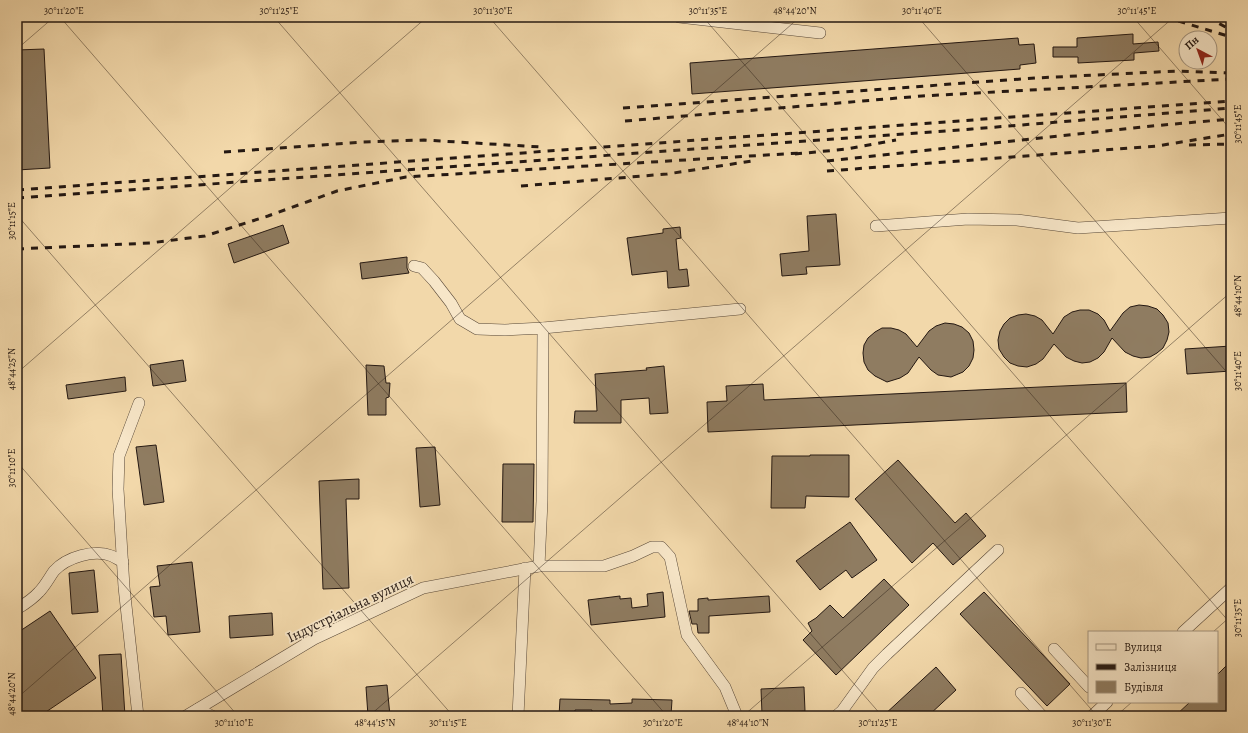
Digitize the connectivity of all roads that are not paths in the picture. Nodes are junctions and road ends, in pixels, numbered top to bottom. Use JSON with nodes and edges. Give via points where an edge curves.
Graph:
{"nodes":[{"id":1,"x":679,"y":17,"type":"edge"},
{"id":2,"x":820,"y":33,"type":"dead end"},
{"id":3,"x":1231,"y":218,"type":"edge"},
{"id":4,"x":876,"y":226,"type":"dead end"},
{"id":5,"x":414,"y":266,"type":"dead end"},
{"id":6,"x":740,"y":309,"type":"dead end"},
{"id":7,"x":543,"y":328,"type":"junction"},
{"id":8,"x":139,"y":403,"type":"dead end"},
{"id":9,"x":998,"y":550,"type":"dead end"},
{"id":10,"x":123,"y":562,"type":"junction"},
{"id":11,"x":539,"y":566,"type":"junction"},
{"id":12,"x":525,"y":568,"type":"junction"},
{"id":13,"x":1231,"y":588,"type":"edge"},
{"id":14,"x":17,"y":609,"type":"edge"},
{"id":15,"x":1185,"y":631,"type":"edge"},
{"id":16,"x":1054,"y":649,"type":"dead end"},
{"id":17,"x":1088,"y":686,"type":"edge"},
{"id":18,"x":1021,"y":693,"type":"dead end"},
{"id":19,"x":1105,"y":703,"type":"edge"},
{"id":20,"x":198,"y":709,"type":"junction"},
{"id":21,"x":138,"y":716,"type":"edge"},
{"id":22,"x":186,"y":716,"type":"edge"},
{"id":23,"x":212,"y":716,"type":"edge"},
{"id":24,"x":518,"y":716,"type":"edge"},
{"id":25,"x":737,"y":716,"type":"edge"},
{"id":26,"x":836,"y":716,"type":"edge"},
{"id":27,"x":1042,"y":716,"type":"edge"},
{"id":28,"x":1092,"y":716,"type":"edge"}],
"edges":[{"from":1,"to":2,"type":"street"},
{"from":3,"to":4,"type":"street","via":[[1078,228],[1017,220],[968,219]]},
{"from":5,"to":7,"type":"street","via":[[422,268],[451,303],[460,319],[477,329]]},
{"from":6,"to":7,"type":"street"},
{"from":7,"to":11,"type":"street"},
{"from":8,"to":10,"type":"street","via":[[119,456],[118,489]]},
{"from":9,"to":26,"type":"street","via":[[887,654]]},
{"from":10,"to":14,"type":"street","via":[[103,554],[92,554],[67,561],[55,570],[32,599]]},
{"from":10,"to":21,"type":"street"},
{"from":11,"to":12,"type":"street","name":"Індустріальна вулиця"},
{"from":11,"to":25,"type":"street","name":"Індустріальна вулиця","via":[[604,566],[652,547],[661,547],[670,556],[687,635],[725,687]]},
{"from":12,"to":20,"type":"street","name":"Індустріальна вулиця","via":[[423,588],[314,639]]},
{"from":12,"to":24,"type":"street"},
{"from":13,"to":15,"type":"street"},
{"from":16,"to":17,"type":"street"},
{"from":18,"to":27,"type":"street"},
{"from":19,"to":28,"type":"street"},
{"from":20,"to":22,"type":"street","name":"Індустріальна вулиця"},
{"from":20,"to":23,"type":"street"}]}
